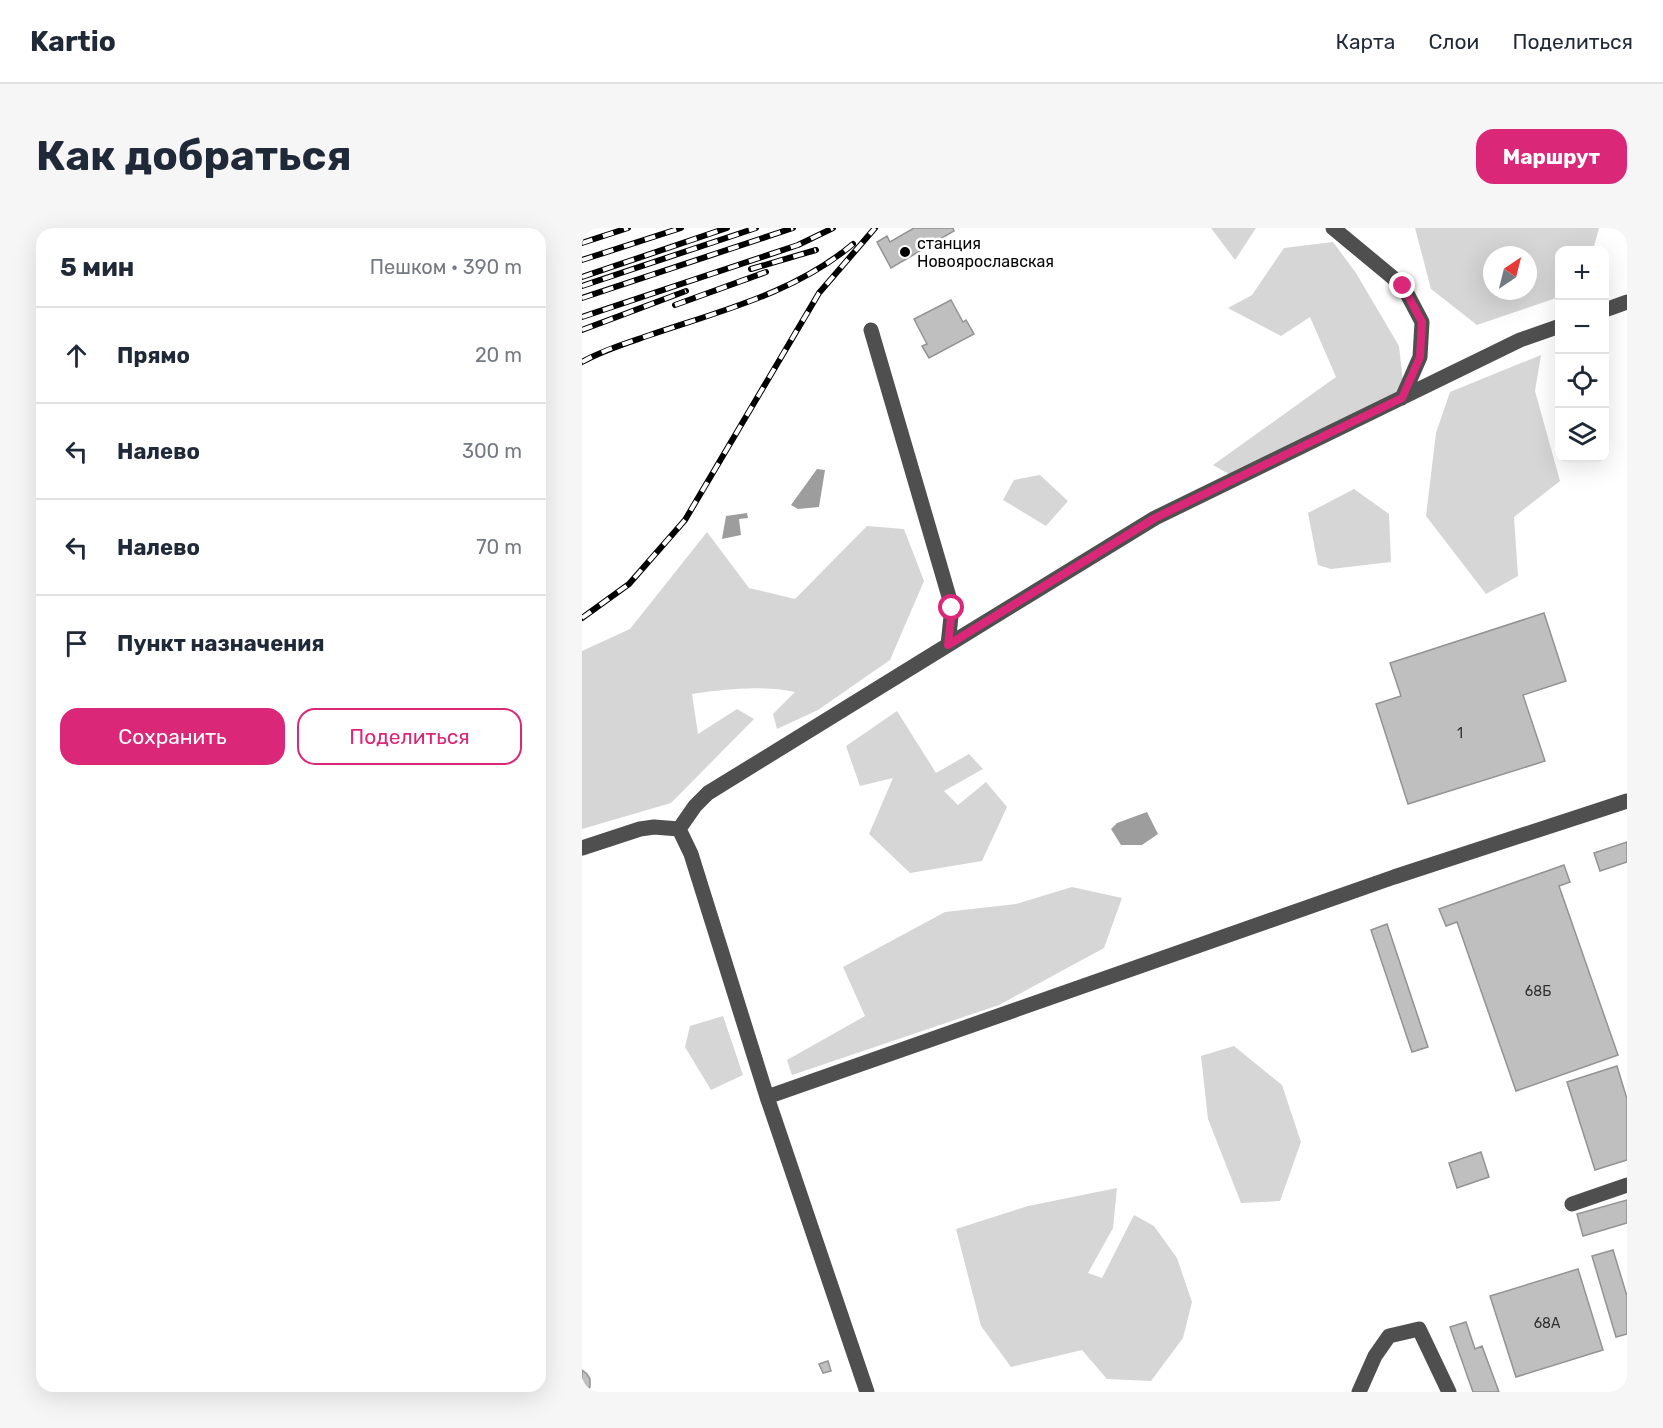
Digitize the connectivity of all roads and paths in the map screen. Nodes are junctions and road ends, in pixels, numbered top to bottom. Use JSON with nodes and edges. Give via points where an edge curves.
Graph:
{"nodes":[{"id":1,"x":1332,"y":228,"type":"edge"},
{"id":2,"x":1627,"y":302,"type":"edge"},
{"id":3,"x":1609,"y":309,"type":"edge"},
{"id":4,"x":1555,"y":328,"type":"edge"},
{"id":5,"x":871,"y":330,"type":"dead end"},
{"id":6,"x":1402,"y":398,"type":"junction"},
{"id":7,"x":948,"y":645,"type":"junction"},
{"id":8,"x":1627,"y":801,"type":"edge"},
{"id":9,"x":679,"y":829,"type":"junction"},
{"id":10,"x":582,"y":848,"type":"edge"},
{"id":11,"x":767,"y":1097,"type":"junction"},
{"id":12,"x":1627,"y":1185,"type":"edge"},
{"id":13,"x":1572,"y":1204,"type":"dead end"},
{"id":14,"x":867,"y":1392,"type":"edge"},
{"id":15,"x":1359,"y":1392,"type":"edge"},
{"id":16,"x":1449,"y":1392,"type":"edge"}],
"edges":[{"from":1,"to":6,"type":"street","via":[[1403,286],[1422,322],[1420,357]]},
{"from":2,"to":3,"type":"street"},
{"from":4,"to":6,"type":"street","via":[[1520,340]]},
{"from":5,"to":7,"type":"street","via":[[952,608]]},
{"from":6,"to":7,"type":"street","via":[[1155,518]]},
{"from":7,"to":9,"type":"street","via":[[708,793]]},
{"from":8,"to":11,"type":"street","via":[[1394,877]]},
{"from":9,"to":10,"type":"street","via":[[640,829]]},
{"from":9,"to":11,"type":"street","via":[[691,854]]},
{"from":11,"to":14,"type":"street"},
{"from":12,"to":13,"type":"street"},
{"from":15,"to":16,"type":"street","via":[[1389,1336],[1419,1329]]}]}
